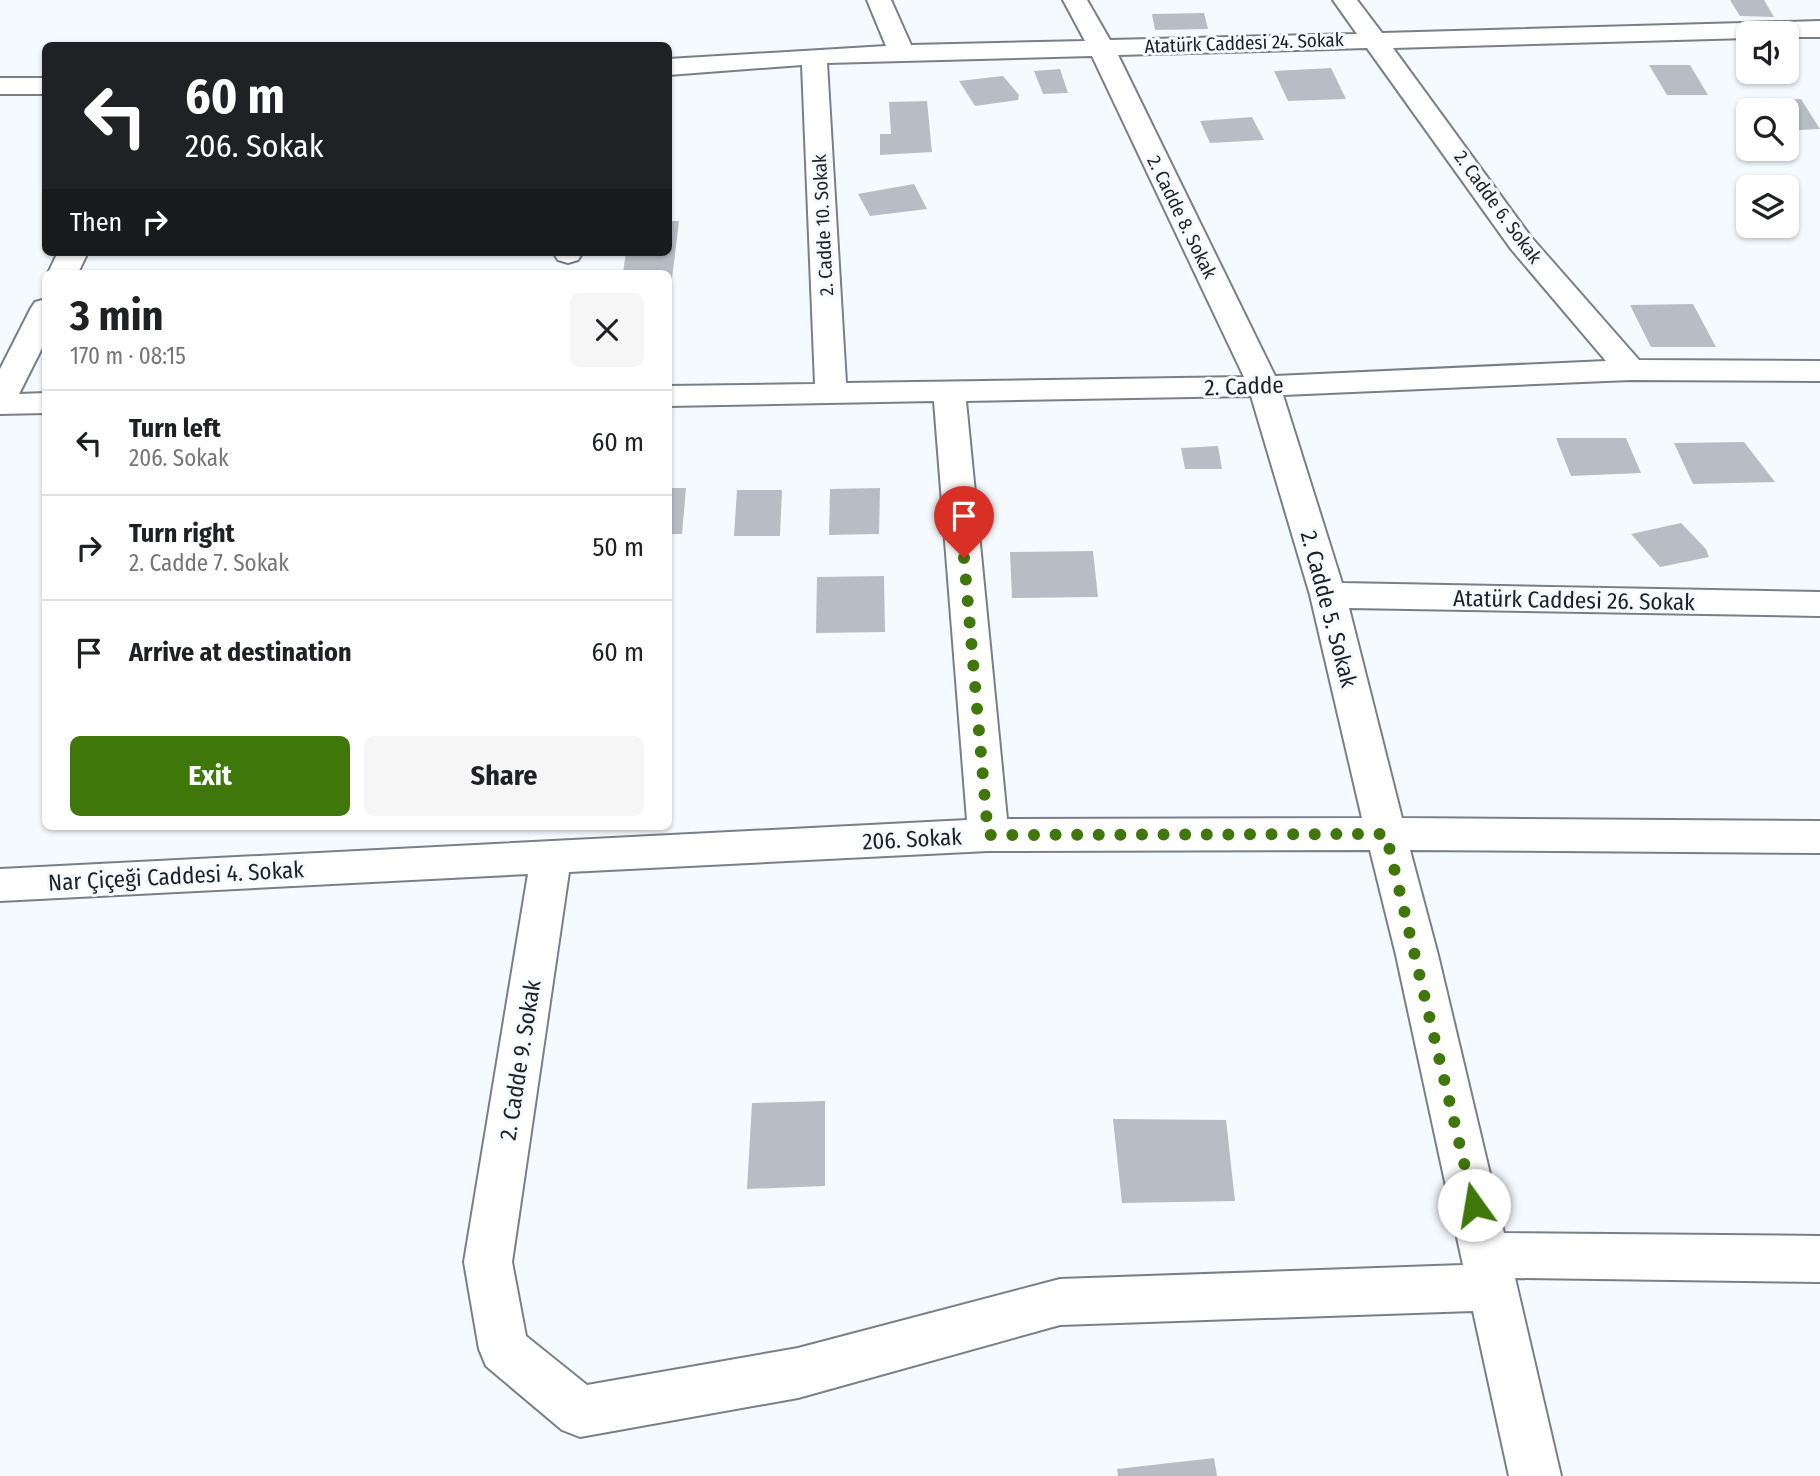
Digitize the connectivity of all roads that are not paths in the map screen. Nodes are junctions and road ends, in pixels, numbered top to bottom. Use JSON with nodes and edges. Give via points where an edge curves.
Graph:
{"nodes":[{"id":1,"x":879,"y":0,"type":"edge"},
{"id":2,"x":1075,"y":0,"type":"edge"},
{"id":3,"x":1345,"y":0,"type":"edge"},
{"id":4,"x":1820,"y":29,"type":"edge"},
{"id":5,"x":1373,"y":39,"type":"junction"},
{"id":6,"x":1101,"y":47,"type":"junction"},
{"id":7,"x":902,"y":53,"type":"junction"},
{"id":8,"x":814,"y":56,"type":"junction"},
{"id":9,"x":672,"y":66,"type":"edge"},
{"id":10,"x":0,"y":86,"type":"edge"},
{"id":11,"x":42,"y":86,"type":"edge"},
{"id":12,"x":42,"y":316,"type":"edge"},
{"id":13,"x":1630,"y":370,"type":"junction"},
{"id":14,"x":1820,"y":371,"type":"edge"},
{"id":15,"x":1264,"y":386,"type":"junction"},
{"id":16,"x":949,"y":392,"type":"junction"},
{"id":17,"x":831,"y":394,"type":"junction"},
{"id":18,"x":672,"y":396,"type":"edge"},
{"id":19,"x":0,"y":402,"type":"edge"},
{"id":20,"x":42,"y":403,"type":"edge"},
{"id":21,"x":1328,"y":595,"type":"junction"},
{"id":22,"x":1820,"y":604,"type":"edge"},
{"id":23,"x":1386,"y":834,"type":"junction"},
{"id":24,"x":988,"y":835,"type":"junction"},
{"id":25,"x":1820,"y":837,"type":"edge"},
{"id":26,"x":551,"y":857,"type":"junction"},
{"id":27,"x":352,"y":867,"type":"joint"},
{"id":28,"x":0,"y":885,"type":"edge"},
{"id":29,"x":1820,"y":1259,"type":"edge"},
{"id":30,"x":1489,"y":1271,"type":"junction"},
{"id":31,"x":1535,"y":1476,"type":"edge"}],
"edges":[{"from":1,"to":7,"type":"street"},
{"from":2,"to":6,"type":"street","name":"2. Cadde 8. Sokak"},
{"from":3,"to":5,"type":"street","name":"2. Cadde 6. Sokak"},
{"from":4,"to":5,"type":"street","name":"Atatürk Caddesi 24. Sokak"},
{"from":5,"to":6,"type":"street","name":"Atatürk Caddesi 24. Sokak"},
{"from":5,"to":13,"type":"street","name":"2. Cadde 6. Sokak","via":[[1521,243]]},
{"from":6,"to":7,"type":"street","name":"Atatürk Caddesi 24. Sokak"},
{"from":6,"to":15,"type":"street","name":"2. Cadde 8. Sokak"},
{"from":7,"to":8,"type":"street","name":"Atatürk Caddesi 24. Sokak"},
{"from":8,"to":9,"type":"street","name":"Atatürk Caddesi 24. Sokak"},
{"from":8,"to":17,"type":"street","name":"2. Cadde 10. Sokak"},
{"from":10,"to":11,"type":"street"},
{"from":12,"to":19,"type":"street"},
{"from":13,"to":14,"type":"street","name":"2. Cadde"},
{"from":13,"to":15,"type":"street","name":"2. Cadde"},
{"from":15,"to":16,"type":"street","name":"2. Cadde"},
{"from":15,"to":21,"type":"street","name":"2. Cadde 5. Sokak"},
{"from":16,"to":17,"type":"street","name":"2. Cadde"},
{"from":16,"to":24,"type":"street"},
{"from":17,"to":18,"type":"street","name":"2. Cadde"},
{"from":19,"to":20,"type":"street"},
{"from":21,"to":22,"type":"street","name":"Atatürk Caddesi 26. Sokak"},
{"from":21,"to":23,"type":"street","name":"2. Cadde 5. Sokak"},
{"from":23,"to":24,"type":"street","name":"206. Sokak"},
{"from":23,"to":25,"type":"street","name":"206. Sokak"},
{"from":23,"to":30,"type":"street"},
{"from":24,"to":26,"type":"street","name":"206. Sokak"},
{"from":26,"to":27,"type":"street","name":"206. Sokak"},
{"from":26,"to":30,"type":"street","name":"2. Cadde 9. Sokak","via":[[488,1262],[504,1349],[580,1412],[798,1373],[1060,1302]]},
{"from":27,"to":28,"type":"street","name":"Nar Çiçeği Caddesi 4. Sokak"},
{"from":29,"to":30,"type":"street","name":"2. Cadde 9. Sokak"},
{"from":30,"to":31,"type":"street"}]}
